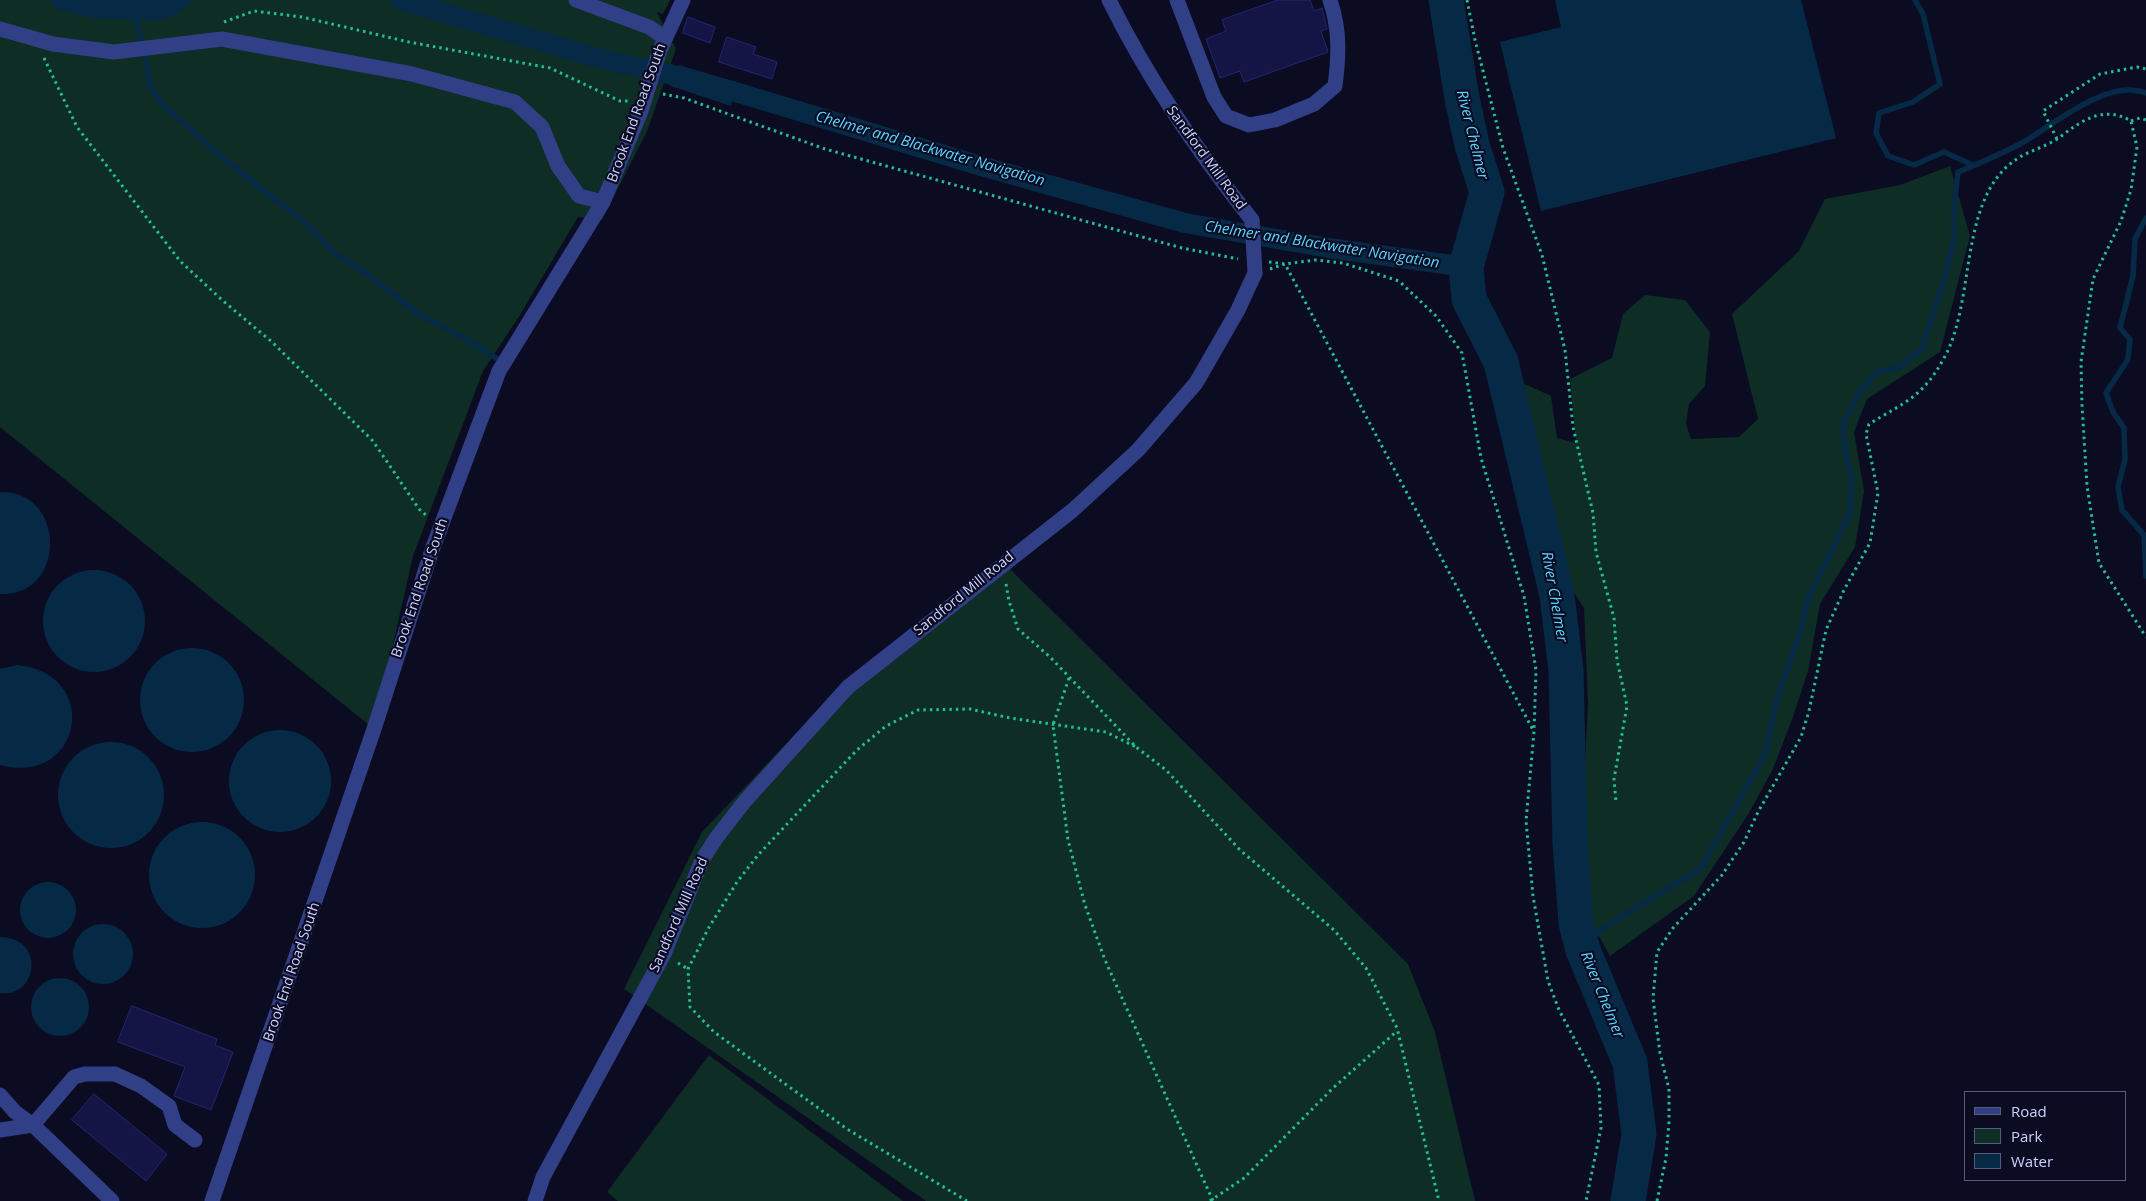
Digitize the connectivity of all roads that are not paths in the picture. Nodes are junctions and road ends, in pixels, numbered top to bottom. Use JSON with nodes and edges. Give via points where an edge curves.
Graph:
{"nodes":[{"id":1,"x":576,"y":0,"type":"edge"},
{"id":2,"x":683,"y":0,"type":"edge"},
{"id":3,"x":1109,"y":0,"type":"edge"},
{"id":4,"x":1178,"y":0,"type":"edge"},
{"id":5,"x":1330,"y":0,"type":"edge"},
{"id":6,"x":0,"y":29,"type":"edge"},
{"id":7,"x":663,"y":44,"type":"junction"},
{"id":8,"x":603,"y":202,"type":"junction"},
{"id":9,"x":0,"y":1094,"type":"edge"},
{"id":10,"x":33,"y":1126,"type":"junction"},
{"id":11,"x":0,"y":1130,"type":"edge"},
{"id":12,"x":195,"y":1140,"type":"dead end"},
{"id":13,"x":112,"y":1201,"type":"edge"},
{"id":14,"x":212,"y":1201,"type":"edge"},
{"id":15,"x":535,"y":1201,"type":"edge"}],
"edges":[{"from":1,"to":7,"type":"street","via":[[649,27]]},
{"from":2,"to":7,"type":"street","name":"Brook End Road South"},
{"from":3,"to":15,"type":"street","name":"Sandford Mill Road","bridge":true,"via":[[1173,114],[1252,220],[1251,266],[1238,310],[1196,383],[1138,450],[1073,510],[848,687],[745,801],[702,860],[664,954],[543,1177]]},
{"from":4,"to":5,"type":"street","via":[[1214,97],[1226,116],[1249,125],[1275,120],[1314,104],[1335,86],[1340,49]]},
{"from":6,"to":8,"type":"street","via":[[53,44],[114,52],[222,39],[412,74],[515,102],[542,127],[558,166],[579,196]]},
{"from":7,"to":8,"type":"street","name":"Brook End Road South"},
{"from":8,"to":14,"type":"street","name":"Brook End Road South","via":[[499,371],[440,528]]},
{"from":9,"to":10,"type":"street","via":[[14,1112]]},
{"from":10,"to":11,"type":"street"},
{"from":10,"to":12,"type":"street","via":[[74,1077],[114,1074],[141,1086],[169,1106],[175,1125]]},
{"from":10,"to":13,"type":"street"}]}
